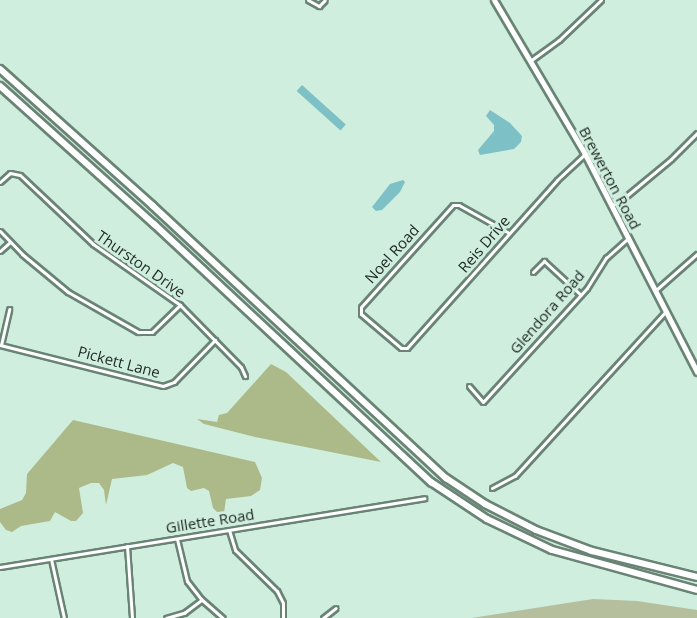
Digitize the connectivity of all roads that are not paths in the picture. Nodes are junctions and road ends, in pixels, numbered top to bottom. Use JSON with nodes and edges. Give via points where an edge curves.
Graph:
{"nodes":[{"id":1,"x":309,"y":0,"type":"edge"},
{"id":2,"x":325,"y":0,"type":"edge"},
{"id":3,"x":494,"y":0,"type":"edge"},
{"id":4,"x":601,"y":0,"type":"edge"},
{"id":5,"x":530,"y":61,"type":"junction"},
{"id":6,"x":0,"y":69,"type":"edge"},
{"id":7,"x":0,"y":86,"type":"edge"},
{"id":8,"x":697,"y":133,"type":"edge"},
{"id":9,"x":585,"y":154,"type":"junction"},
{"id":10,"x":0,"y":182,"type":"edge"},
{"id":11,"x":612,"y":205,"type":"junction"},
{"id":12,"x":0,"y":231,"type":"edge"},
{"id":13,"x":509,"y":233,"type":"junction"},
{"id":14,"x":629,"y":238,"type":"junction"},
{"id":15,"x":10,"y":242,"type":"junction"},
{"id":16,"x":0,"y":250,"type":"edge"},
{"id":17,"x":697,"y":254,"type":"edge"},
{"id":18,"x":533,"y":272,"type":"dead end"},
{"id":19,"x":655,"y":290,"type":"junction"},
{"id":20,"x":581,"y":295,"type":"junction"},
{"id":21,"x":180,"y":305,"type":"junction"},
{"id":22,"x":9,"y":309,"type":"dead end"},
{"id":23,"x":666,"y":311,"type":"junction"},
{"id":24,"x":215,"y":340,"type":"junction"},
{"id":25,"x":1,"y":345,"type":"edge"},
{"id":26,"x":401,"y":348,"type":"joint"},
{"id":27,"x":697,"y":372,"type":"edge"},
{"id":28,"x":244,"y":376,"type":"dead end"},
{"id":29,"x":469,"y":386,"type":"dead end"},
{"id":30,"x":492,"y":488,"type":"dead end"},
{"id":31,"x":424,"y":498,"type":"dead end"},
{"id":32,"x":229,"y":530,"type":"junction"},
{"id":33,"x":177,"y":538,"type":"junction"},
{"id":34,"x":127,"y":546,"type":"junction"},
{"id":35,"x":51,"y":559,"type":"junction"},
{"id":36,"x":0,"y":567,"type":"edge"},
{"id":37,"x":697,"y":577,"type":"edge"},
{"id":38,"x":697,"y":590,"type":"edge"},
{"id":39,"x":201,"y":599,"type":"junction"},
{"id":40,"x":336,"y":608,"type":"dead end"},
{"id":41,"x":64,"y":618,"type":"edge"},
{"id":42,"x":132,"y":618,"type":"edge"},
{"id":43,"x":166,"y":618,"type":"edge"},
{"id":44,"x":223,"y":618,"type":"edge"},
{"id":45,"x":283,"y":618,"type":"edge"},
{"id":46,"x":323,"y":618,"type":"edge"}],
"edges":[{"from":1,"to":2,"type":"street","via":[[316,6]]},
{"from":3,"to":5,"type":"main road","name":"Brewerton Road"},
{"from":4,"to":5,"type":"street","via":[[560,40]]},
{"from":5,"to":9,"type":"main road","name":"Brewerton Road"},
{"from":6,"to":37,"type":"highway","via":[[446,478],[485,504],[536,530],[592,551]]},
{"from":7,"to":38,"type":"highway","via":[[440,488],[487,519],[552,550]]},
{"from":8,"to":11,"type":"street","via":[[671,159]]},
{"from":9,"to":11,"type":"main road","name":"Brewerton Road"},
{"from":9,"to":13,"type":"street","name":"Reis Drive"},
{"from":10,"to":21,"type":"street","name":"Thurston Drive","via":[[10,173],[20,175],[93,244]]},
{"from":11,"to":14,"type":"main road","name":"Brewerton Road"},
{"from":12,"to":15,"type":"street"},
{"from":13,"to":26,"type":"street","name":"Reis Drive","via":[[409,346]]},
{"from":13,"to":26,"type":"street","name":"Noel Road","via":[[459,205],[450,208],[361,307],[364,318]]},
{"from":14,"to":19,"type":"main road","name":"Brewerton Road"},
{"from":14,"to":20,"type":"street","name":"Glendora Road","via":[[606,258]]},
{"from":15,"to":16,"type":"street"},
{"from":15,"to":21,"type":"street","via":[[68,292],[138,332],[152,332]]},
{"from":17,"to":19,"type":"street"},
{"from":18,"to":20,"type":"street","via":[[544,261]]},
{"from":19,"to":23,"type":"main road","name":"Brewerton Road"},
{"from":20,"to":29,"type":"street","name":"Glendora Road","via":[[483,402]]},
{"from":21,"to":24,"type":"street","name":"Thurston Drive"},
{"from":22,"to":25,"type":"street"},
{"from":23,"to":27,"type":"main road","name":"Brewerton Road"},
{"from":23,"to":30,"type":"street","via":[[515,476]]},
{"from":24,"to":25,"type":"street","name":"Pickett Lane","via":[[174,381],[163,386]]},
{"from":24,"to":28,"type":"street","name":"Thurston Drive","via":[[241,367]]},
{"from":31,"to":32,"type":"street","name":"Gillette Road"},
{"from":32,"to":33,"type":"street","name":"Gillette Road"},
{"from":32,"to":45,"type":"street","via":[[235,550],[277,591],[283,603]]},
{"from":33,"to":34,"type":"street","name":"Gillette Road"},
{"from":33,"to":39,"type":"street","via":[[185,576]]},
{"from":34,"to":35,"type":"street","name":"Gillette Road"},
{"from":34,"to":42,"type":"street"},
{"from":35,"to":36,"type":"street","name":"Gillette Road"},
{"from":35,"to":41,"type":"street"},
{"from":39,"to":43,"type":"street","via":[[184,613]]},
{"from":39,"to":44,"type":"street"},
{"from":40,"to":46,"type":"street"}]}
